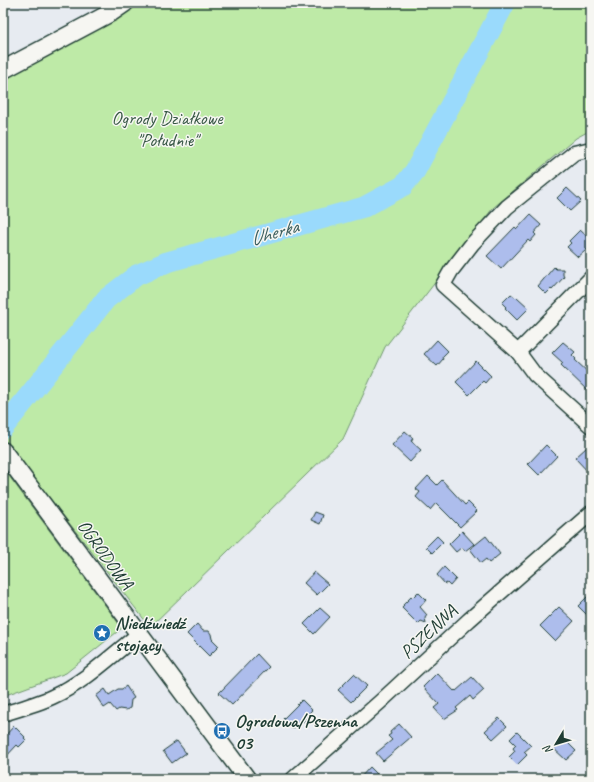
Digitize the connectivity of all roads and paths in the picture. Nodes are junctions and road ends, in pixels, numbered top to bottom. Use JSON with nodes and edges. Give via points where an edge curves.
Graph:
{"nodes":[{"id":1,"x":125,"y":3,"type":"edge"},
{"id":2,"x":3,"y":70,"type":"edge"},
{"id":3,"x":591,"y":148,"type":"edge"},
{"id":4,"x":591,"y":278,"type":"edge"},
{"id":5,"x":518,"y":352,"type":"junction"},
{"id":6,"x":591,"y":426,"type":"edge"},
{"id":7,"x":3,"y":450,"type":"edge"},
{"id":8,"x":591,"y":513,"type":"edge"},
{"id":9,"x":139,"y":634,"type":"junction"},
{"id":10,"x":3,"y":714,"type":"edge"},
{"id":11,"x":247,"y":779,"type":"edge"},
{"id":12,"x":293,"y":779,"type":"edge"}],
"edges":[{"from":1,"to":2,"type":"street"},
{"from":3,"to":5,"type":"street","via":[[574,153],[507,207],[472,244],[451,271],[444,285]]},
{"from":4,"to":5,"type":"street"},
{"from":5,"to":6,"type":"street","via":[[535,375]]},
{"from":7,"to":9,"type":"street","name":"OGRODOWA"},
{"from":8,"to":12,"type":"street","name":"PSZENNA"},
{"from":9,"to":10,"type":"street","via":[[74,685],[42,701]]},
{"from":9,"to":11,"type":"street","name":"OGRODOWA"}]}
